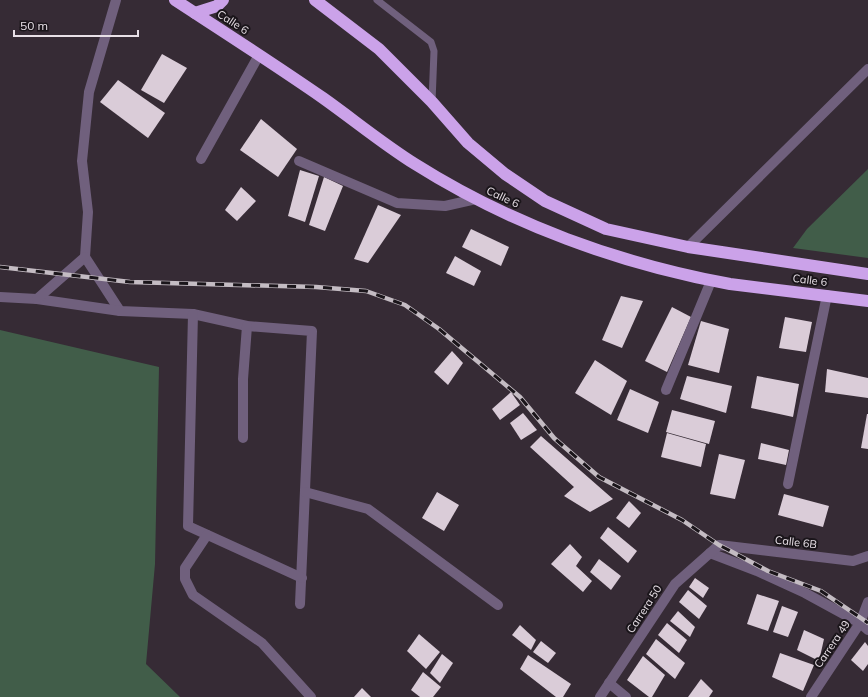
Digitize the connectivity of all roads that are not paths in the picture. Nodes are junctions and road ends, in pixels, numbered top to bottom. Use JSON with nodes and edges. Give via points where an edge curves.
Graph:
{"nodes":[{"id":1,"x":116,"y":0,"type":"edge"},
{"id":2,"x":175,"y":0,"type":"edge"},
{"id":3,"x":223,"y":0,"type":"edge"},
{"id":4,"x":315,"y":0,"type":"edge"},
{"id":5,"x":377,"y":0,"type":"edge"},
{"id":6,"x":195,"y":13,"type":"junction"},
{"id":7,"x":259,"y":55,"type":"junction"},
{"id":8,"x":868,"y":69,"type":"edge"},
{"id":9,"x":432,"y":102,"type":"junction"},
{"id":10,"x":201,"y":159,"type":"dead end"},
{"id":11,"x":299,"y":161,"type":"dead end"},
{"id":12,"x":476,"y":199,"type":"junction"},
{"id":13,"x":688,"y":247,"type":"junction"},
{"id":14,"x":85,"y":257,"type":"junction"},
{"id":15,"x":868,"y":274,"type":"edge"},
{"id":16,"x":711,"y":281,"type":"junction"},
{"id":17,"x":827,"y":295,"type":"junction"},
{"id":18,"x":0,"y":297,"type":"edge"},
{"id":19,"x":37,"y":299,"type":"junction"},
{"id":20,"x":868,"y":301,"type":"edge"},
{"id":21,"x":120,"y":311,"type":"junction"},
{"id":22,"x":194,"y":314,"type":"junction"},
{"id":23,"x":247,"y":326,"type":"junction"},
{"id":24,"x":666,"y":390,"type":"dead end"},
{"id":25,"x":243,"y":438,"type":"dead end"},
{"id":26,"x":788,"y":484,"type":"dead end"},
{"id":27,"x":305,"y":492,"type":"junction"},
{"id":28,"x":207,"y":534,"type":"junction"},
{"id":29,"x":719,"y":545,"type":"joint"},
{"id":30,"x":710,"y":553,"type":"junction"},
{"id":31,"x":868,"y":556,"type":"edge"},
{"id":32,"x":302,"y":578,"type":"junction"},
{"id":33,"x":868,"y":602,"type":"edge"},
{"id":34,"x":300,"y":604,"type":"dead end"},
{"id":35,"x":498,"y":605,"type":"dead end"},
{"id":36,"x":860,"y":623,"type":"junction"},
{"id":37,"x":868,"y":630,"type":"edge"},
{"id":38,"x":609,"y":683,"type":"junction"},
{"id":39,"x":311,"y":697,"type":"edge"},
{"id":40,"x":600,"y":697,"type":"edge"},
{"id":41,"x":626,"y":697,"type":"edge"},
{"id":42,"x":811,"y":697,"type":"edge"}],
"edges":[{"from":1,"to":14,"type":"street","via":[[89,92],[82,161],[88,212]]},
{"from":2,"to":6,"type":"highway","name":"Calle 6"},
{"from":3,"to":6,"type":"highway","via":[[218,6]]},
{"from":4,"to":9,"type":"highway","name":"Calle 6","via":[[380,49]]},
{"from":5,"to":9,"type":"lane","via":[[431,42],[434,51]]},
{"from":6,"to":7,"type":"highway","name":"Calle 6"},
{"from":7,"to":10,"type":"street"},
{"from":7,"to":12,"type":"highway","name":"Calle 6","via":[[415,164]]},
{"from":8,"to":13,"type":"street"},
{"from":9,"to":13,"type":"highway","name":"Calle 6","via":[[468,144],[505,174],[545,201],[606,229]]},
{"from":11,"to":12,"type":"street","via":[[397,203],[445,206]]},
{"from":12,"to":16,"type":"highway","name":"Calle 6","via":[[541,229],[616,256]]},
{"from":13,"to":15,"type":"highway","name":"Calle 6"},
{"from":14,"to":19,"type":"street"},
{"from":14,"to":21,"type":"street"},
{"from":16,"to":17,"type":"highway","name":"Calle 6"},
{"from":16,"to":24,"type":"street"},
{"from":17,"to":20,"type":"highway","name":"Calle 6"},
{"from":17,"to":26,"type":"street"},
{"from":18,"to":19,"type":"street"},
{"from":19,"to":21,"type":"street"},
{"from":21,"to":22,"type":"street"},
{"from":22,"to":23,"type":"street"},
{"from":22,"to":28,"type":"street","via":[[188,526]]},
{"from":23,"to":25,"type":"street","via":[[243,379]]},
{"from":23,"to":27,"type":"street","via":[[312,331]]},
{"from":27,"to":32,"type":"street"},
{"from":27,"to":35,"type":"street","via":[[368,509]]},
{"from":28,"to":32,"type":"street"},
{"from":28,"to":39,"type":"street","via":[[185,568],[185,579],[193,595],[262,643]]},
{"from":29,"to":30,"type":"street","name":"Carrera 50"},
{"from":29,"to":31,"type":"street","name":"Calle 6B","via":[[853,562]]},
{"from":30,"to":36,"type":"street","via":[[805,593]]},
{"from":30,"to":38,"type":"street","name":"Carrera 50","via":[[675,584]]},
{"from":32,"to":34,"type":"street"},
{"from":33,"to":36,"type":"street","name":"Carrera 49"},
{"from":36,"to":37,"type":"street"},
{"from":36,"to":42,"type":"street","name":"Carrera 49"},
{"from":38,"to":40,"type":"street","name":"Carrera 50"},
{"from":38,"to":41,"type":"street"}]}
